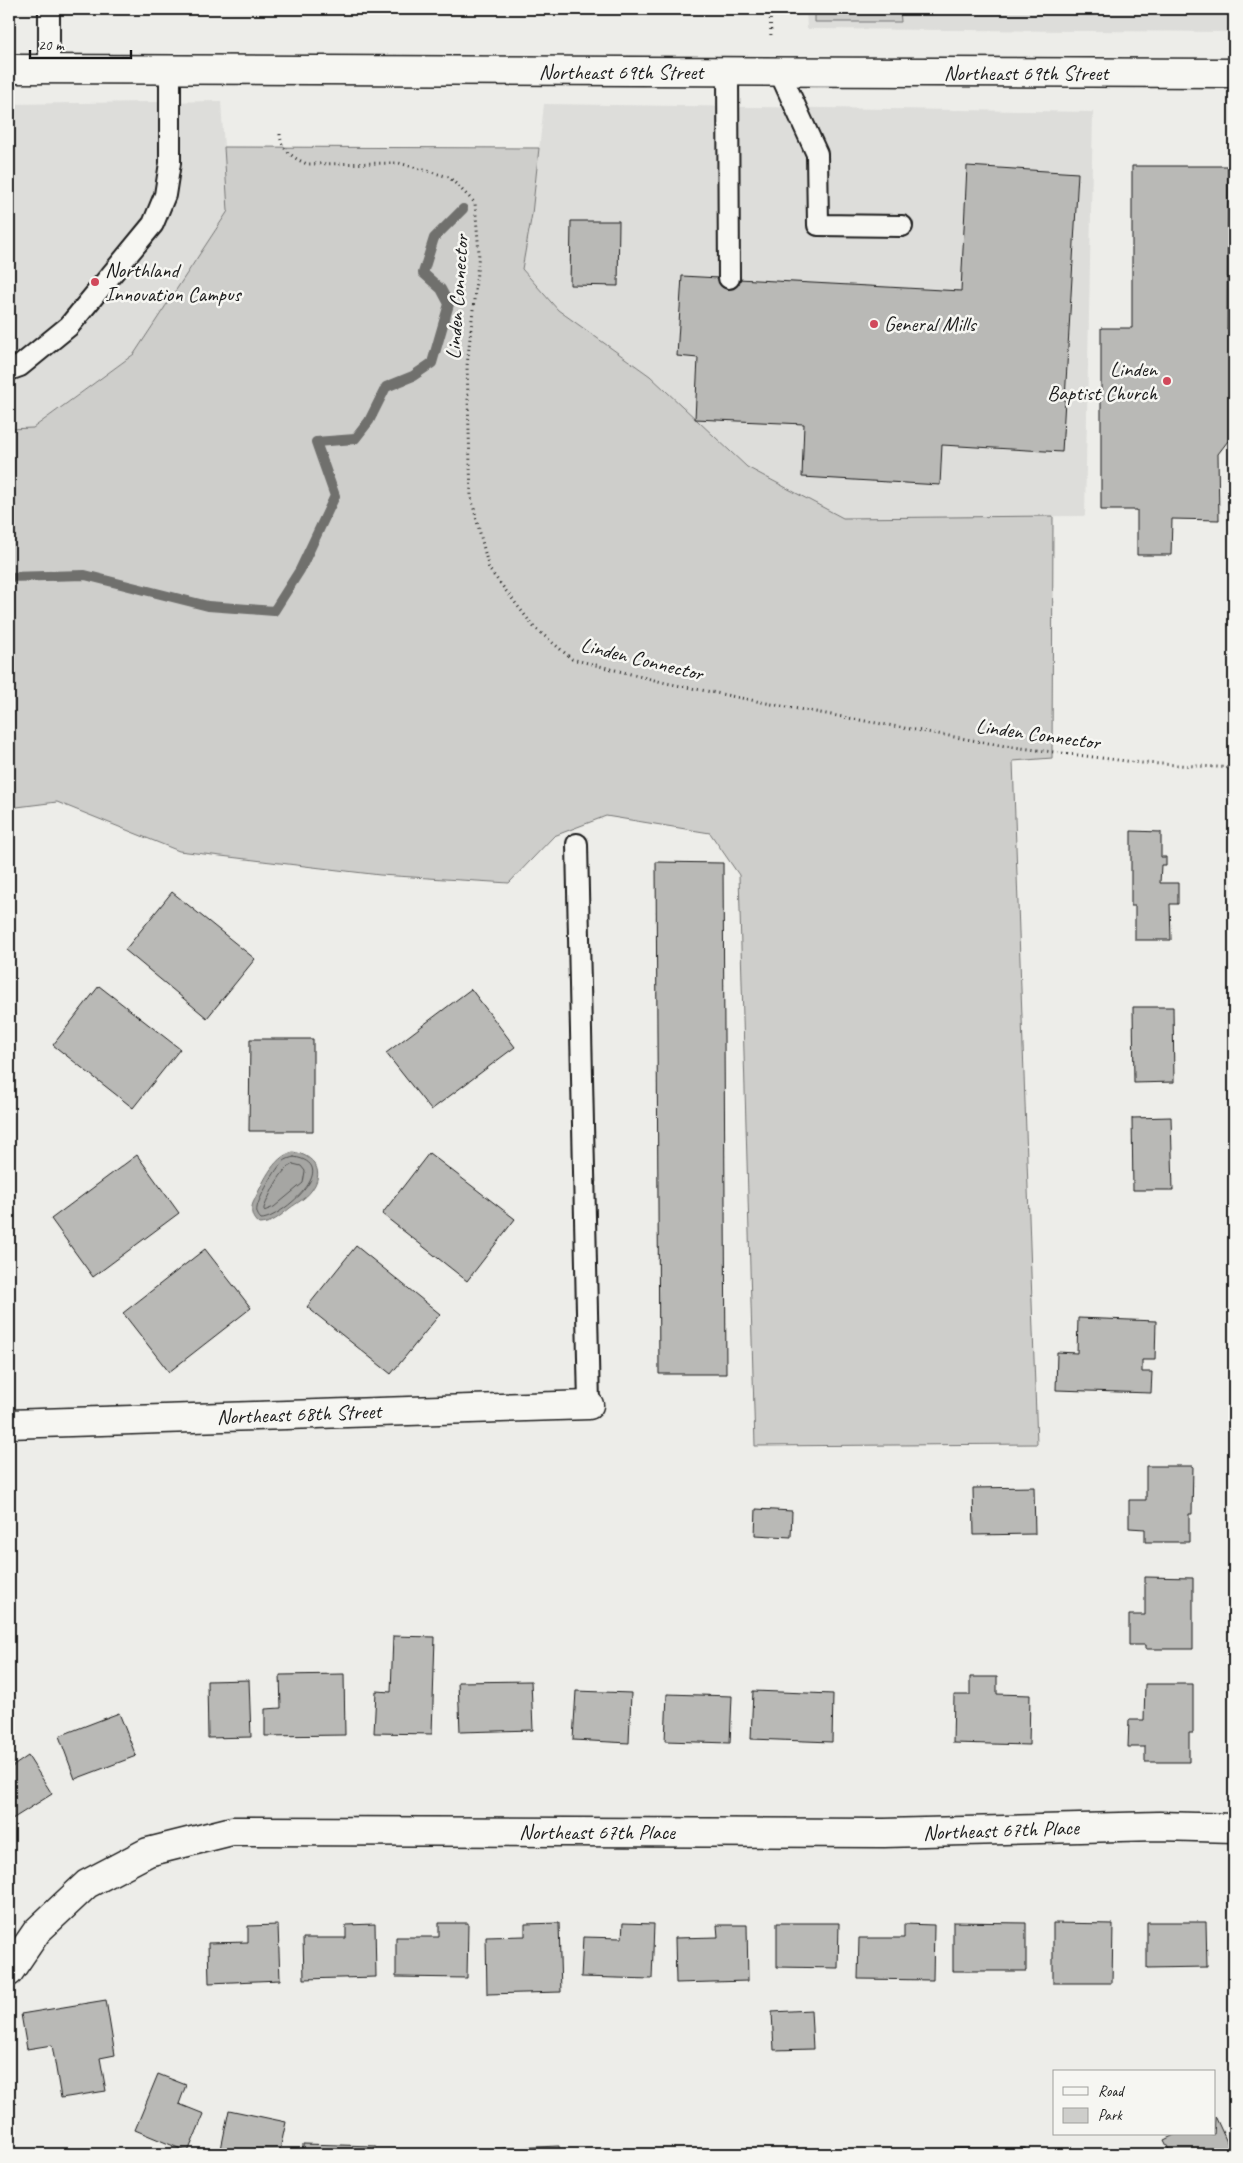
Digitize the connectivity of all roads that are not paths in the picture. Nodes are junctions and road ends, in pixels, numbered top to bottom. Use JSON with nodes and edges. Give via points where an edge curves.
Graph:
{"nodes":[{"id":1,"x":49,"y":9,"type":"edge"},
{"id":2,"x":9,"y":69,"type":"edge"},
{"id":3,"x":49,"y":69,"type":"junction"},
{"id":4,"x":170,"y":70,"type":"junction"},
{"id":5,"x":728,"y":73,"type":"junction"},
{"id":6,"x":780,"y":73,"type":"junction"},
{"id":7,"x":1234,"y":73,"type":"edge"},
{"id":8,"x":902,"y":226,"type":"dead end"},
{"id":9,"x":729,"y":278,"type":"dead end"},
{"id":10,"x":9,"y":370,"type":"edge"},
{"id":11,"x":577,"y":844,"type":"dead end"},
{"id":12,"x":589,"y":1405,"type":"joint"},
{"id":13,"x":9,"y":1424,"type":"edge"},
{"id":14,"x":1234,"y":1828,"type":"edge"},
{"id":15,"x":9,"y":1972,"type":"edge"}],
"edges":[{"from":1,"to":3,"type":"lane"},
{"from":2,"to":3,"type":"street","name":"Northeast 69th Street"},
{"from":3,"to":4,"type":"street","name":"Northeast 69th Street"},
{"from":4,"to":5,"type":"street","name":"Northeast 69th Street"},
{"from":4,"to":10,"type":"lane","via":[[170,163],[165,195],[153,224],[69,326],[20,366]]},
{"from":5,"to":6,"type":"street","name":"Northeast 69th Street"},
{"from":5,"to":9,"type":"lane"},
{"from":6,"to":7,"type":"street","name":"Northeast 69th Street"},
{"from":6,"to":8,"type":"lane","via":[[818,154],[818,225]]},
{"from":11,"to":12,"type":"lane"},
{"from":12,"to":13,"type":"street","name":"Northeast 68th Street"},
{"from":14,"to":15,"type":"street","name":"Northeast 67th Place","via":[[1159,1826],[884,1833],[232,1831],[148,1852],[87,1884],[37,1931]]}]}
